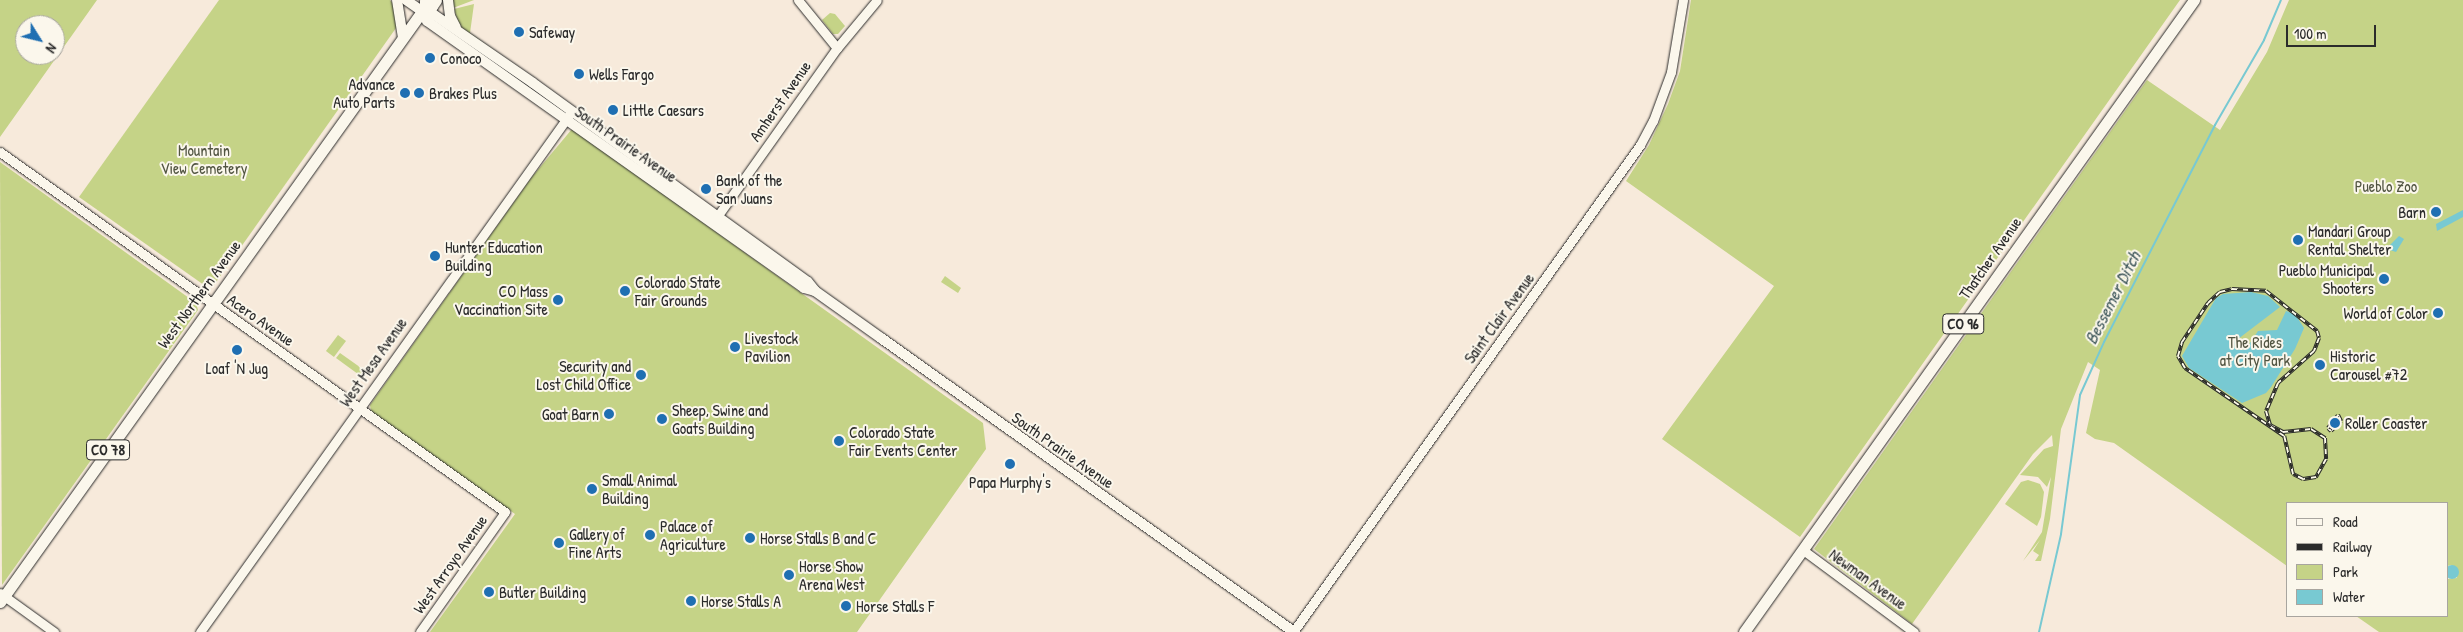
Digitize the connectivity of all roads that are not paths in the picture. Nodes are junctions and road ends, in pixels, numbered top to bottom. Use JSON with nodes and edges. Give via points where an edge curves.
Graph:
{"nodes":[{"id":1,"x":397,"y":0,"type":"edge"},
{"id":2,"x":406,"y":0,"type":"edge"},
{"id":3,"x":436,"y":0,"type":"edge"},
{"id":4,"x":448,"y":0,"type":"edge"},
{"id":5,"x":798,"y":0,"type":"edge"},
{"id":6,"x":877,"y":0,"type":"edge"},
{"id":7,"x":1683,"y":0,"type":"edge"},
{"id":8,"x":2194,"y":0,"type":"edge"},
{"id":9,"x":425,"y":8,"type":"edge"},
{"id":10,"x":460,"y":33,"type":"junction"},
{"id":11,"x":403,"y":36,"type":"junction"},
{"id":12,"x":837,"y":48,"type":"junction"},
{"id":13,"x":569,"y":115,"type":"junction"},
{"id":14,"x":0,"y":152,"type":"edge"},
{"id":15,"x":715,"y":219,"type":"junction"},
{"id":16,"x":212,"y":304,"type":"junction"},
{"id":17,"x":358,"y":409,"type":"junction"},
{"id":18,"x":505,"y":512,"type":"joint"},
{"id":19,"x":1803,"y":550,"type":"junction"},
{"id":20,"x":1,"y":597,"type":"edge"},
{"id":21,"x":54,"y":632,"type":"edge"},
{"id":22,"x":200,"y":632,"type":"edge"},
{"id":23,"x":420,"y":632,"type":"edge"},
{"id":24,"x":1293,"y":632,"type":"edge"},
{"id":25,"x":1744,"y":632,"type":"edge"},
{"id":26,"x":1914,"y":632,"type":"edge"}],
"edges":[{"from":1,"to":11,"type":"main road"},
{"from":2,"to":9,"type":"main road","name":"South Prairie Avenue"},
{"from":3,"to":9,"type":"main road","name":"West Northern Avenue","number":"CO 78"},
{"from":4,"to":10,"type":"main road","via":[[450,16]]},
{"from":5,"to":12,"type":"street"},
{"from":6,"to":12,"type":"street","name":"Amherst Avenue"},
{"from":7,"to":24,"type":"street","name":"Saint Clair Avenue","via":[[1671,72],[1640,146]]},
{"from":8,"to":19,"type":"main road","name":"Thatcher Avenue","number":"CO 96"},
{"from":9,"to":10,"type":"main road","name":"South Prairie Avenue"},
{"from":9,"to":11,"type":"main road","name":"West Northern Avenue","number":"CO 78"},
{"from":9,"to":13,"type":"main road","name":"South Prairie Avenue","via":[[427,21]]},
{"from":10,"to":13,"type":"main road","name":"South Prairie Avenue"},
{"from":11,"to":16,"type":"main road","name":"West Northern Avenue","number":"CO 78"},
{"from":12,"to":15,"type":"street","name":"Amherst Avenue"},
{"from":13,"to":15,"type":"main road","name":"South Prairie Avenue"},
{"from":13,"to":17,"type":"street","name":"West Mesa Avenue"},
{"from":14,"to":16,"type":"street","name":"Acero Avenue"},
{"from":15,"to":24,"type":"main road","name":"South Prairie Avenue","via":[[804,288],[815,292]]},
{"from":16,"to":17,"type":"street","name":"Acero Avenue"},
{"from":16,"to":20,"type":"main road","name":"West Northern Avenue","number":"CO 78"},
{"from":17,"to":18,"type":"street","name":"Acero Avenue"},
{"from":17,"to":22,"type":"street","name":"West Mesa Avenue"},
{"from":18,"to":23,"type":"street","name":"West Arroyo Avenue"},
{"from":19,"to":25,"type":"main road","name":"Thatcher Avenue","number":"CO 96"},
{"from":19,"to":26,"type":"street","name":"Newman Avenue"},
{"from":20,"to":21,"type":"street"}]}
